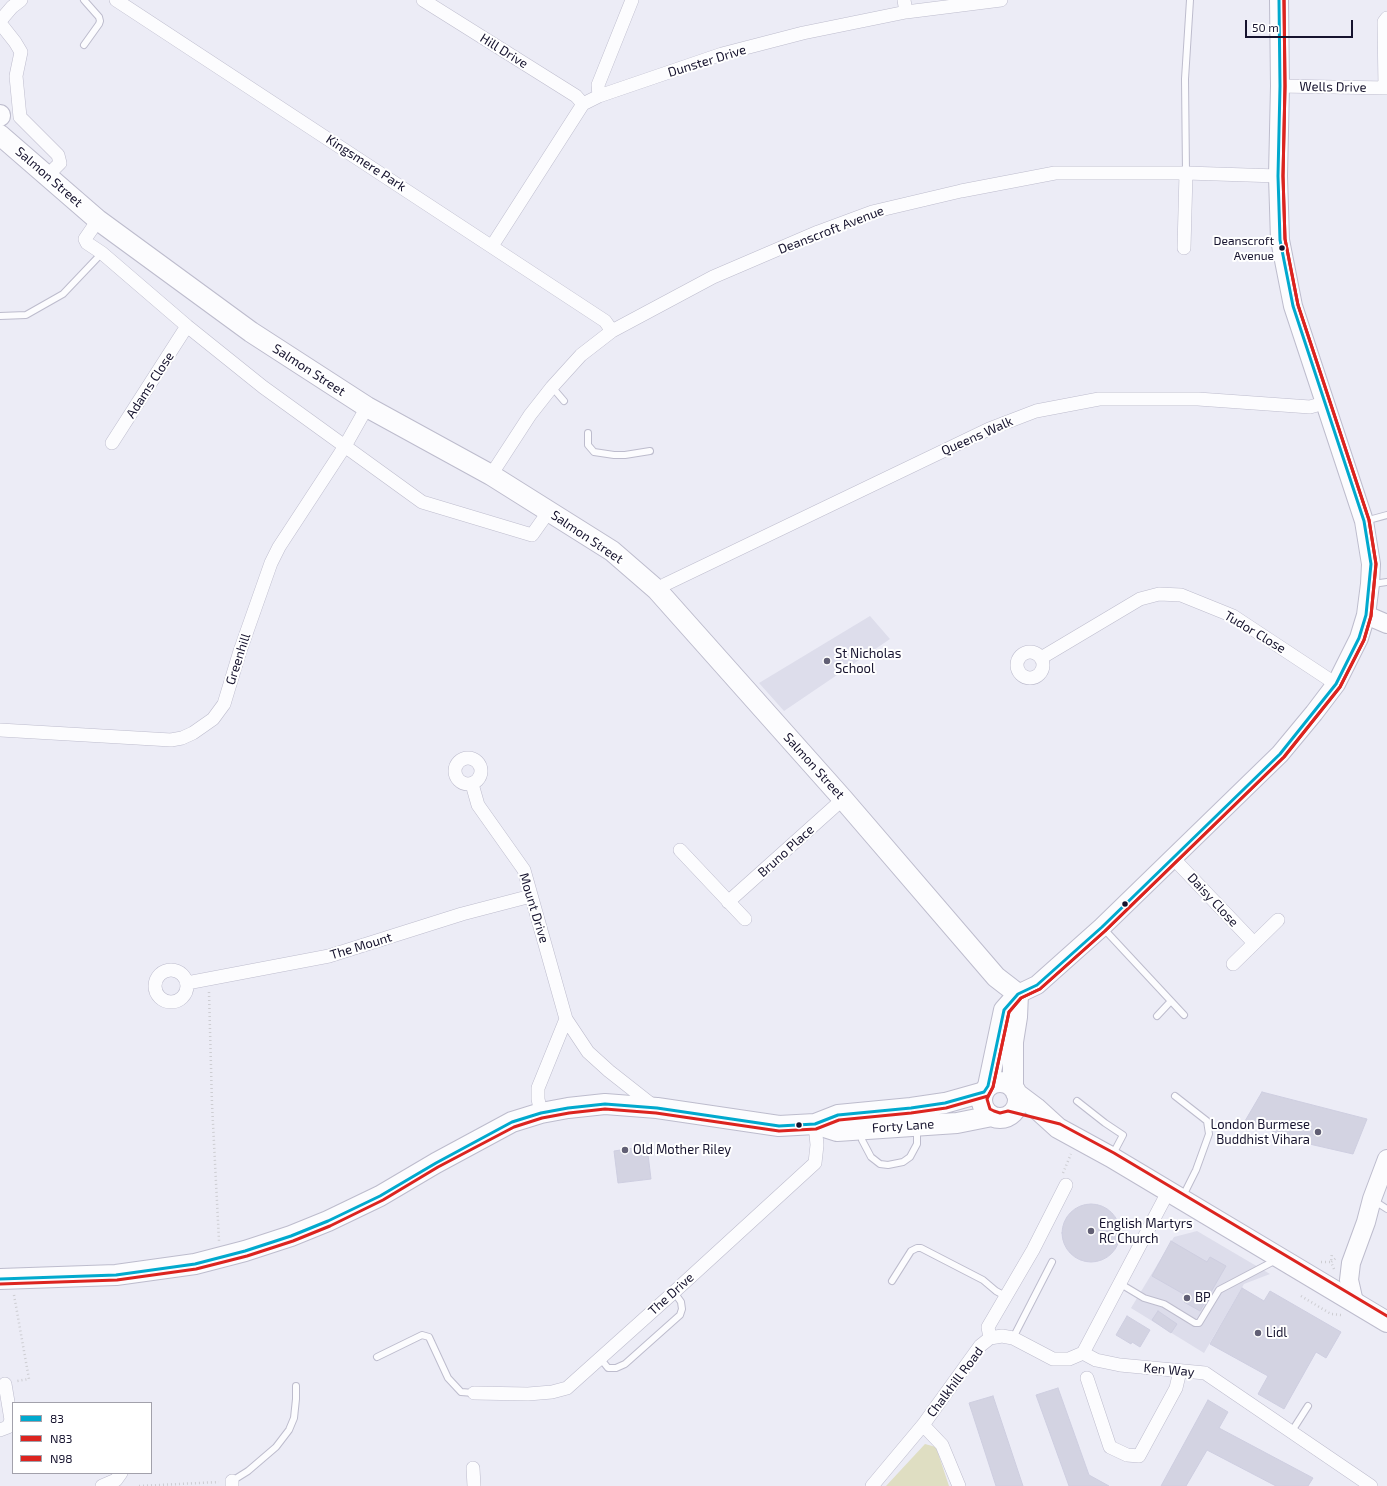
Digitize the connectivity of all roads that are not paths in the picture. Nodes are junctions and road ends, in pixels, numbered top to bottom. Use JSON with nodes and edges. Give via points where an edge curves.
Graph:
{"nodes":[{"id":1,"x":21,"y":0,"type":"edge"},
{"id":2,"x":84,"y":0,"type":"edge"},
{"id":3,"x":116,"y":0,"type":"edge"},
{"id":4,"x":423,"y":0,"type":"edge"},
{"id":5,"x":632,"y":0,"type":"edge"},
{"id":6,"x":1002,"y":0,"type":"edge"},
{"id":7,"x":1190,"y":0,"type":"edge"},
{"id":8,"x":1279,"y":0,"type":"edge"},
{"id":9,"x":905,"y":6,"type":"edge"},
{"id":10,"x":1387,"y":18,"type":"edge"},
{"id":11,"x":0,"y":22,"type":"edge"},
{"id":12,"x":84,"y":45,"type":"dead end"},
{"id":13,"x":1280,"y":86,"type":"junction"},
{"id":14,"x":1386,"y":88,"type":"edge"},
{"id":15,"x":598,"y":96,"type":"junction"},
{"id":16,"x":583,"y":104,"type":"junction"},
{"id":17,"x":0,"y":135,"type":"edge"},
{"id":18,"x":1186,"y":173,"type":"junction"},
{"id":19,"x":48,"y":175,"type":"junction"},
{"id":20,"x":1278,"y":176,"type":"junction"},
{"id":21,"x":98,"y":220,"type":"junction"},
{"id":22,"x":492,"y":246,"type":"junction"},
{"id":23,"x":1184,"y":248,"type":"dead end"},
{"id":24,"x":102,"y":252,"type":"junction"},
{"id":25,"x":0,"y":316,"type":"edge"},
{"id":26,"x":187,"y":326,"type":"junction"},
{"id":27,"x":612,"y":331,"type":"junction"},
{"id":28,"x":552,"y":387,"type":"junction"},
{"id":29,"x":564,"y":401,"type":"dead end"},
{"id":30,"x":1324,"y":403,"type":"junction"},
{"id":31,"x":367,"y":407,"type":"junction"},
{"id":32,"x":588,"y":433,"type":"dead end"},
{"id":33,"x":112,"y":443,"type":"dead end"},
{"id":34,"x":345,"y":446,"type":"junction"},
{"id":35,"x":650,"y":451,"type":"dead end"},
{"id":36,"x":491,"y":475,"type":"junction"},
{"id":37,"x":549,"y":511,"type":"junction"},
{"id":38,"x":1387,"y":515,"type":"edge"},
{"id":39,"x":1364,"y":521,"type":"junction"},
{"id":40,"x":1379,"y":583,"type":"edge"},
{"id":41,"x":657,"y":590,"type":"junction"},
{"id":42,"x":1366,"y":615,"type":"junction"},
{"id":43,"x":1387,"y":624,"type":"edge"},
{"id":44,"x":1041,"y":658,"type":"dead end"},
{"id":45,"x":1336,"y":684,"type":"junction"},
{"id":46,"x":0,"y":730,"type":"edge"},
{"id":47,"x":472,"y":784,"type":"dead end"},
{"id":48,"x":843,"y":799,"type":"junction"},
{"id":49,"x":680,"y":850,"type":"dead end"},
{"id":50,"x":1173,"y":858,"type":"junction"},
{"id":51,"x":531,"y":896,"type":"junction"},
{"id":52,"x":728,"y":902,"type":"junction"},
{"id":53,"x":745,"y":919,"type":"dead end"},
{"id":54,"x":1278,"y":920,"type":"dead end"},
{"id":55,"x":1102,"y":927,"type":"junction"},
{"id":56,"x":1254,"y":943,"type":"junction"},
{"id":57,"x":1233,"y":964,"type":"dead end"},
{"id":58,"x":187,"y":983,"type":"dead end"},
{"id":59,"x":1018,"y":994,"type":"junction"},
{"id":60,"x":1171,"y":1000,"type":"junction"},
{"id":61,"x":1184,"y":1015,"type":"dead end"},
{"id":62,"x":1157,"y":1016,"type":"dead end"},
{"id":63,"x":566,"y":1019,"type":"junction"},
{"id":64,"x":986,"y":1089,"type":"junction"},
{"id":65,"x":1014,"y":1091,"type":"junction"},
{"id":66,"x":1175,"y":1096,"type":"dead end"},
{"id":67,"x":1077,"y":1101,"type":"dead end"},
{"id":68,"x":657,"y":1108,"type":"junction"},
{"id":69,"x":541,"y":1113,"type":"junction"},
{"id":70,"x":1000,"y":1116,"type":"junction"},
{"id":71,"x":815,"y":1124,"type":"junction"},
{"id":72,"x":917,"y":1125,"type":"junction"},
{"id":73,"x":1058,"y":1128,"type":"junction"},
{"id":74,"x":860,"y":1129,"type":"junction"},
{"id":75,"x":1111,"y":1157,"type":"junction"},
{"id":76,"x":1387,"y":1159,"type":"edge"},
{"id":77,"x":1066,"y":1185,"type":"road end"},
{"id":78,"x":1175,"y":1196,"type":"junction"},
{"id":79,"x":1379,"y":1204,"type":"edge"},
{"id":80,"x":1279,"y":1258,"type":"junction"},
{"id":81,"x":1052,"y":1262,"type":"dead end"},
{"id":82,"x":5,"y":1278,"type":"edge"},
{"id":83,"x":892,"y":1281,"type":"dead end"},
{"id":84,"x":1119,"y":1283,"type":"junction"},
{"id":85,"x":674,"y":1292,"type":"junction"},
{"id":86,"x":1007,"y":1297,"type":"junction"},
{"id":87,"x":1349,"y":1310,"type":"junction"},
{"id":88,"x":1387,"y":1322,"type":"edge"},
{"id":89,"x":990,"y":1338,"type":"junction"},
{"id":90,"x":1013,"y":1338,"type":"junction"},
{"id":91,"x":1083,"y":1353,"type":"junction"},
{"id":92,"x":377,"y":1357,"type":"dead end"},
{"id":93,"x":600,"y":1358,"type":"junction"},
{"id":94,"x":1180,"y":1371,"type":"junction"},
{"id":95,"x":1087,"y":1378,"type":"dead end"},
{"id":96,"x":5,"y":1384,"type":"road end"},
{"id":97,"x":296,"y":1386,"type":"dead end"},
{"id":98,"x":474,"y":1393,"type":"joint"},
{"id":99,"x":1308,"y":1406,"type":"dead end"},
{"id":100,"x":923,"y":1424,"type":"junction"},
{"id":101,"x":0,"y":1430,"type":"edge"},
{"id":102,"x":1292,"y":1431,"type":"junction"},
{"id":103,"x":474,"y":1468,"type":"dead end"},
{"id":104,"x":120,"y":1474,"type":"edge"},
{"id":105,"x":232,"y":1484,"type":"edge"},
{"id":106,"x":102,"y":1486,"type":"edge"},
{"id":107,"x":474,"y":1486,"type":"edge"},
{"id":108,"x":872,"y":1486,"type":"edge"},
{"id":109,"x":959,"y":1486,"type":"edge"},
{"id":110,"x":1371,"y":1486,"type":"edge"}],
"edges":[{"from":1,"to":11,"type":"street"},
{"from":2,"to":12,"type":"lane","via":[[100,21]]},
{"from":3,"to":22,"type":"street","name":"Kingsmere Park"},
{"from":4,"to":16,"type":"street","name":"Hill Drive","via":[[576,96]]},
{"from":5,"to":15,"type":"street","via":[[598,85]]},
{"from":6,"to":9,"type":"street","name":"Dunster Drive"},
{"from":7,"to":18,"type":"lane","via":[[1185,79]]},
{"from":8,"to":13,"type":"main road"},
{"from":9,"to":15,"type":"street","name":"Dunster Drive","via":[[722,54]]},
{"from":10,"to":14,"type":"street","via":[[1384,22]]},
{"from":11,"to":19,"type":"street","via":[[21,52],[16,76],[20,117],[58,155],[60,163]]},
{"from":13,"to":14,"type":"street","name":"Wells Drive"},
{"from":13,"to":20,"type":"main road"},
{"from":15,"to":16,"type":"street","name":"Dunster Drive"},
{"from":16,"to":22,"type":"street","name":"Dunster Drive"},
{"from":17,"to":19,"type":"main road","name":"Salmon Street"},
{"from":18,"to":20,"type":"street","name":"Deanscroft Avenue"},
{"from":18,"to":23,"type":"street"},
{"from":18,"to":27,"type":"street","name":"Deanscroft Avenue","via":[[1054,173],[872,212],[713,277]]},
{"from":19,"to":21,"type":"main road","name":"Salmon Street"},
{"from":20,"to":30,"type":"main road","via":[[1280,240],[1293,306]]},
{"from":21,"to":24,"type":"street","via":[[86,241]]},
{"from":21,"to":31,"type":"main road","name":"Salmon Street","via":[[251,332]]},
{"from":22,"to":27,"type":"street","name":"Kingsmere Park","via":[[605,321]]},
{"from":24,"to":25,"type":"lane","via":[[63,294],[26,315]]},
{"from":24,"to":26,"type":"street"},
{"from":26,"to":33,"type":"street","name":"Adams Close"},
{"from":26,"to":34,"type":"street","via":[[263,387]]},
{"from":27,"to":28,"type":"street","name":"Deanscroft Avenue","via":[[581,355]]},
{"from":28,"to":29,"type":"lane"},
{"from":28,"to":36,"type":"street","name":"Deanscroft Avenue","via":[[530,415]]},
{"from":30,"to":39,"type":"main road"},
{"from":30,"to":41,"type":"street","name":"Queens Walk","via":[[1310,407],[1198,398],[1099,399],[1036,411],[989,429]]},
{"from":31,"to":34,"type":"street","name":"Greenhill"},
{"from":31,"to":36,"type":"main road","name":"Salmon Street"},
{"from":32,"to":35,"type":"lane","via":[[588,445],[594,452],[625,455]]},
{"from":34,"to":37,"type":"street","via":[[422,502],[532,535]]},
{"from":34,"to":46,"type":"street","name":"Greenhill","via":[[279,546],[240,651],[224,704],[213,719],[182,738],[171,740]]},
{"from":36,"to":37,"type":"main road","name":"Salmon Street"},
{"from":37,"to":41,"type":"main road","name":"Salmon Street","via":[[612,551]]},
{"from":38,"to":39,"type":"lane"},
{"from":39,"to":40,"type":"main road","via":[[1370,557]]},
{"from":40,"to":42,"type":"main road"},
{"from":41,"to":48,"type":"main road","name":"Salmon Street"},
{"from":42,"to":43,"type":"main road"},
{"from":42,"to":45,"type":"main road","via":[[1359,638]]},
{"from":44,"to":45,"type":"street","name":"Tudor Close","via":[[1140,599],[1159,594],[1181,595],[1233,616]]},
{"from":45,"to":50,"type":"main road","via":[[1280,754]]},
{"from":47,"to":51,"type":"street","name":"Mount Drive","via":[[478,805],[524,870]]},
{"from":48,"to":52,"type":"street","name":"Bruno Place"},
{"from":48,"to":59,"type":"main road","name":"Salmon Street","via":[[996,977]]},
{"from":49,"to":52,"type":"street"},
{"from":50,"to":55,"type":"main road"},
{"from":50,"to":56,"type":"street","name":"Daisy Close"},
{"from":51,"to":58,"type":"street","name":"The Mount","via":[[462,914],[330,956]]},
{"from":51,"to":63,"type":"street","name":"Mount Drive"},
{"from":52,"to":53,"type":"street"},
{"from":54,"to":56,"type":"street"},
{"from":55,"to":59,"type":"main road","via":[[1037,985]]},
{"from":55,"to":60,"type":"lane"},
{"from":56,"to":57,"type":"street"},
{"from":59,"to":64,"type":"main road","via":[[1004,1010]]},
{"from":59,"to":65,"type":"main road","via":[[1013,1042]]},
{"from":60,"to":61,"type":"lane"},
{"from":60,"to":62,"type":"lane"},
{"from":63,"to":68,"type":"street","name":"Mount Drive","via":[[588,1052]]},
{"from":63,"to":69,"type":"street","via":[[538,1088]]},
{"from":64,"to":65,"type":"main road","via":[[994,1083],[1002,1082]]},
{"from":64,"to":70,"type":"main road","via":[[982,1105],[986,1112]]},
{"from":64,"to":71,"type":"main road","name":"Forty Lane","via":[[945,1103],[838,1115]]},
{"from":65,"to":70,"type":"main road","via":[[1017,1100],[1013,1112]]},
{"from":65,"to":73,"type":"main road"},
{"from":66,"to":78,"type":"lane","via":[[1207,1121],[1209,1134],[1196,1170]]},
{"from":67,"to":75,"type":"lane","via":[[1123,1134]]},
{"from":68,"to":69,"type":"main road","name":"Forty Lane","via":[[605,1104]]},
{"from":68,"to":71,"type":"main road","name":"Forty Lane","via":[[779,1126]]},
{"from":69,"to":82,"type":"main road","name":"Forty Lane","via":[[506,1125],[380,1196],[328,1221],[245,1251],[195,1264],[116,1275]]},
{"from":70,"to":72,"type":"main road","name":"Forty Lane","via":[[957,1123]]},
{"from":70,"to":73,"type":"main road"},
{"from":71,"to":74,"type":"main road","name":"Forty Lane","via":[[837,1131]]},
{"from":71,"to":85,"type":"street","name":"The Drive","via":[[815,1163]]},
{"from":72,"to":74,"type":"main road","name":"Forty Lane"},
{"from":72,"to":74,"type":"lane","via":[[917,1144],[910,1157],[903,1162],[888,1165],[871,1157],[862,1140]]},
{"from":73,"to":75,"type":"main road"},
{"from":75,"to":78,"type":"main road"},
{"from":76,"to":79,"type":"main road"},
{"from":77,"to":86,"type":"street","name":"Chalkhill Road"},
{"from":78,"to":80,"type":"main road"},
{"from":78,"to":84,"type":"street"},
{"from":79,"to":87,"type":"main road","via":[[1366,1222],[1350,1270]]},
{"from":80,"to":84,"type":"lane","via":[[1219,1290],[1199,1323],[1164,1304],[1144,1298]]},
{"from":80,"to":87,"type":"main road"},
{"from":81,"to":90,"type":"lane"},
{"from":83,"to":86,"type":"lane","via":[[911,1251],[921,1248],[983,1280]]},
{"from":84,"to":91,"type":"street"},
{"from":85,"to":93,"type":"street","name":"The Drive"},
{"from":85,"to":93,"type":"lane","via":[[681,1302],[680,1315],[625,1364],[608,1368]]},
{"from":86,"to":89,"type":"street","name":"Chalkhill Road","via":[[988,1327]]},
{"from":87,"to":88,"type":"main road"},
{"from":89,"to":90,"type":"street"},
{"from":89,"to":100,"type":"street","name":"Chalkhill Road","via":[[980,1346]]},
{"from":90,"to":91,"type":"street","via":[[1053,1359],[1069,1359]]},
{"from":91,"to":94,"type":"street","name":"Ken Way","via":[[1096,1360],[1120,1365]]},
{"from":92,"to":98,"type":"lane","via":[[422,1335],[429,1338],[448,1378],[461,1392]]},
{"from":93,"to":98,"type":"street","name":"The Drive","via":[[567,1388],[552,1392],[509,1395]]},
{"from":94,"to":95,"type":"street","via":[[1176,1388],[1140,1456],[1127,1455],[1110,1447]]},
{"from":94,"to":102,"type":"street","name":"Ken Way","via":[[1204,1373]]},
{"from":96,"to":101,"type":"street","via":[[11,1420],[8,1427]]},
{"from":97,"to":105,"type":"lane","via":[[294,1418],[289,1430],[276,1447]]},
{"from":99,"to":102,"type":"lane"},
{"from":100,"to":108,"type":"street","name":"Chalkhill Road"},
{"from":100,"to":109,"type":"street","via":[[942,1445]]},
{"from":102,"to":110,"type":"street","name":"Ken Way"},
{"from":103,"to":107,"type":"street"},
{"from":104,"to":106,"type":"street","via":[[116,1480]]}]}
